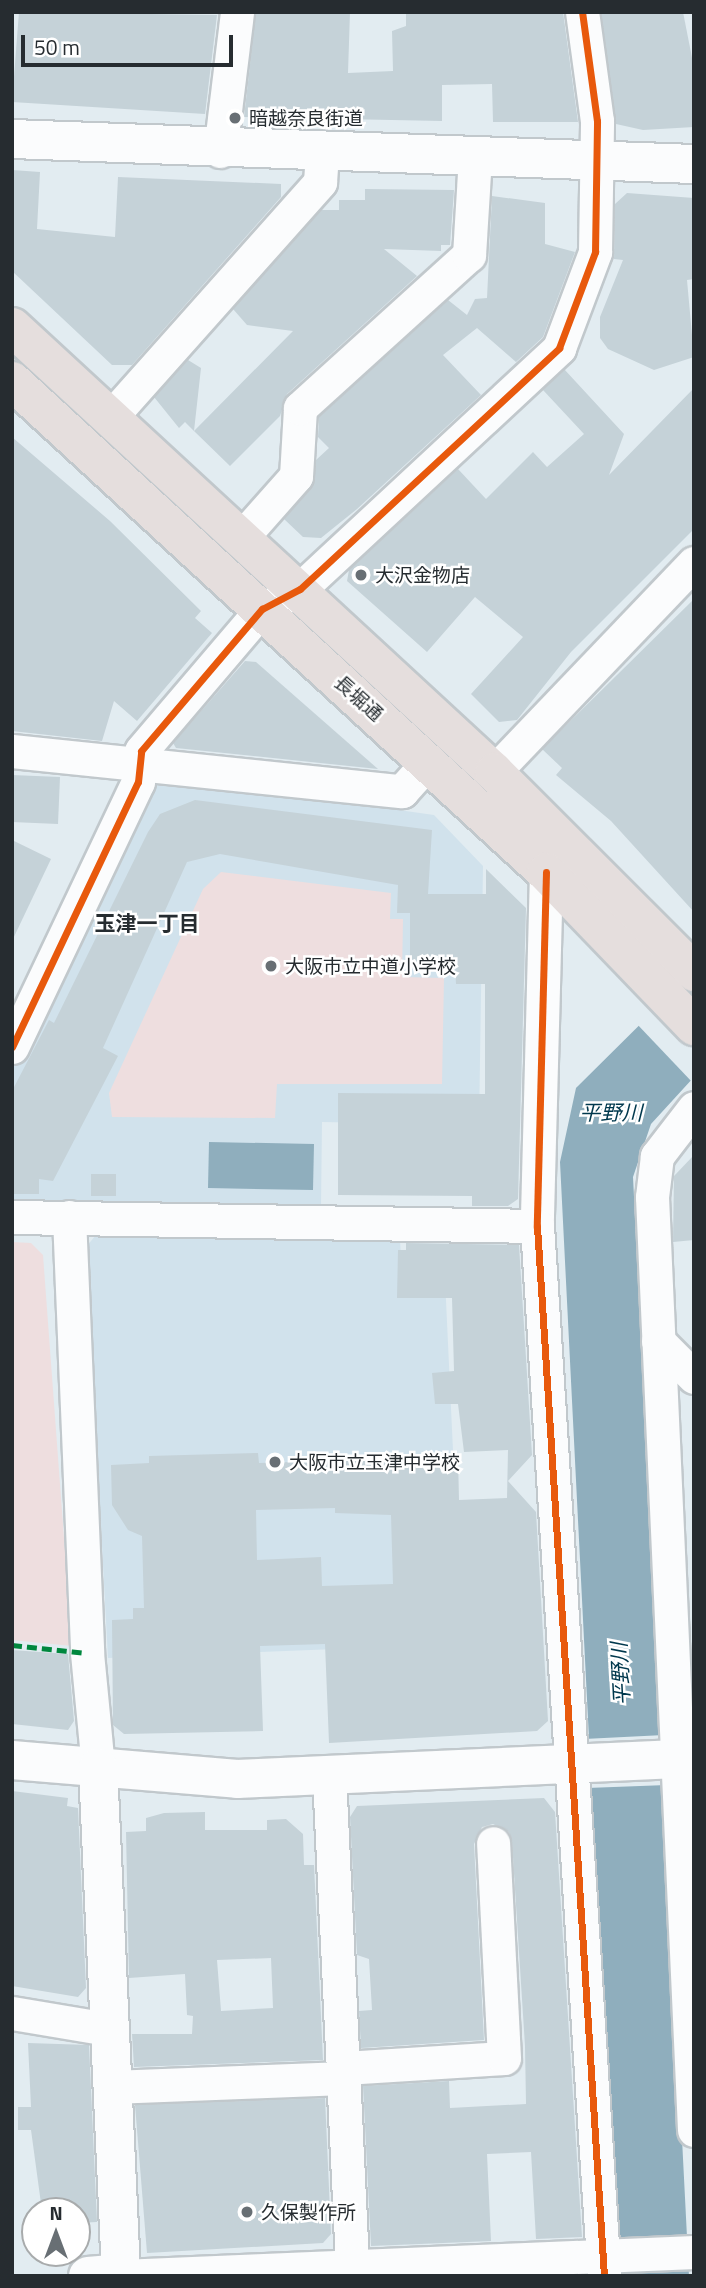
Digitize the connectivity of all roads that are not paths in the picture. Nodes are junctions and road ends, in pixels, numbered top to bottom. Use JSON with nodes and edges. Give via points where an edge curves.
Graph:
{"nodes":[{"id":1,"x":237,"y":12,"type":"edge"},
{"id":2,"x":582,"y":12,"type":"edge"},
{"id":3,"x":12,"y":139,"type":"edge"},
{"id":4,"x":220,"y":150,"type":"junction"},
{"id":5,"x":322,"y":154,"type":"junction"},
{"id":6,"x":475,"y":158,"type":"junction"},
{"id":7,"x":597,"y":162,"type":"junction"},
{"id":8,"x":694,"y":164,"type":"edge"},
{"id":9,"x":12,"y":327,"type":"edge"},
{"id":10,"x":12,"y":381,"type":"edge"},
{"id":11,"x":110,"y":418,"type":"junction"},
{"id":12,"x":243,"y":536,"type":"junction"},
{"id":13,"x":694,"y":564,"type":"edge"},
{"id":14,"x":299,"y":589,"type":"junction"},
{"id":15,"x":262,"y":609,"type":"junction"},
{"id":16,"x":12,"y":751,"type":"edge"},
{"id":17,"x":429,"y":761,"type":"junction"},
{"id":18,"x":140,"y":763,"type":"junction"},
{"id":19,"x":494,"y":772,"type":"junction"},
{"id":20,"x":546,"y":872,"type":"junction"},
{"id":21,"x":688,"y":958,"type":"edge"},
{"id":22,"x":694,"y":1026,"type":"edge"},
{"id":23,"x":12,"y":1047,"type":"edge"},
{"id":24,"x":694,"y":1108,"type":"edge"},
{"id":25,"x":12,"y":1217,"type":"edge"},
{"id":26,"x":69,"y":1217,"type":"junction"},
{"id":27,"x":537,"y":1226,"type":"junction"},
{"id":28,"x":658,"y":1341,"type":"junction"},
{"id":29,"x":694,"y":1377,"type":"edge"},
{"id":30,"x":679,"y":1759,"type":"edge"},
{"id":31,"x":12,"y":1760,"type":"edge"},
{"id":32,"x":578,"y":1764,"type":"junction"},
{"id":33,"x":98,"y":1768,"type":"junction"},
{"id":34,"x":329,"y":1775,"type":"junction"},
{"id":35,"x":493,"y":1843,"type":"dead end"},
{"id":36,"x":687,"y":1873,"type":"edge"},
{"id":37,"x":690,"y":1932,"type":"edge"},
{"id":38,"x":12,"y":2013,"type":"edge"},
{"id":39,"x":108,"y":2029,"type":"junction"},
{"id":40,"x":344,"y":2073,"type":"junction"},
{"id":41,"x":111,"y":2087,"type":"junction"},
{"id":42,"x":693,"y":2094,"type":"edge"},
{"id":43,"x":694,"y":2130,"type":"edge"},
{"id":44,"x":692,"y":2252,"type":"edge"},
{"id":45,"x":607,"y":2263,"type":"edge"},
{"id":46,"x":359,"y":2269,"type":"edge"},
{"id":47,"x":485,"y":2269,"type":"edge"},
{"id":48,"x":281,"y":2271,"type":"edge"},
{"id":49,"x":110,"y":2275,"type":"edge"}],
"edges":[{"from":1,"to":4,"type":"street"},
{"from":2,"to":7,"type":"street"},
{"from":3,"to":4,"type":"street"},
{"from":4,"to":5,"type":"street"},
{"from":5,"to":6,"type":"street"},
{"from":5,"to":11,"type":"street","via":[[320,181]]},
{"from":6,"to":7,"type":"street"},
{"from":6,"to":12,"type":"street","via":[[469,255],[300,408],[296,476]]},
{"from":7,"to":8,"type":"street"},
{"from":7,"to":14,"type":"street","via":[[595,252],[559,348]]},
{"from":9,"to":11,"type":"highway","name":"長堀通"},
{"from":10,"to":15,"type":"highway","name":"長堀通"},
{"from":11,"to":12,"type":"highway","name":"長堀通"},
{"from":12,"to":14,"type":"highway","name":"長堀通"},
{"from":13,"to":19,"type":"street"},
{"from":14,"to":15,"type":"street"},
{"from":14,"to":19,"type":"highway","name":"長堀通"},
{"from":15,"to":17,"type":"highway","name":"長堀通"},
{"from":15,"to":18,"type":"street","via":[[141,751]]},
{"from":16,"to":18,"type":"street"},
{"from":17,"to":18,"type":"street","via":[[402,791]]},
{"from":17,"to":20,"type":"highway","name":"長堀通"},
{"from":18,"to":23,"type":"street","via":[[138,782]]},
{"from":19,"to":21,"type":"highway","name":"長堀通"},
{"from":20,"to":22,"type":"highway","name":"長堀通"},
{"from":20,"to":27,"type":"street"},
{"from":24,"to":28,"type":"street","via":[[665,1140],[654,1171]]},
{"from":25,"to":26,"type":"street"},
{"from":26,"to":27,"type":"street"},
{"from":26,"to":33,"type":"street","via":[[87,1653]]},
{"from":27,"to":32,"type":"street"},
{"from":28,"to":29,"type":"street"},
{"from":28,"to":30,"type":"street"},
{"from":30,"to":32,"type":"street"},
{"from":30,"to":36,"type":"street"},
{"from":31,"to":33,"type":"street"},
{"from":32,"to":34,"type":"street"},
{"from":32,"to":45,"type":"street"},
{"from":33,"to":34,"type":"street","via":[[237,1779]]},
{"from":33,"to":39,"type":"street"},
{"from":34,"to":40,"type":"street"},
{"from":35,"to":40,"type":"street","via":[[504,2058]]},
{"from":36,"to":37,"type":"street"},
{"from":37,"to":42,"type":"street"},
{"from":38,"to":39,"type":"street"},
{"from":39,"to":41,"type":"street"},
{"from":40,"to":41,"type":"street"},
{"from":40,"to":46,"type":"street"},
{"from":41,"to":49,"type":"street"},
{"from":42,"to":43,"type":"street"},
{"from":44,"to":45,"type":"street"},
{"from":45,"to":47,"type":"street"},
{"from":46,"to":47,"type":"street"},
{"from":46,"to":48,"type":"street"},
{"from":48,"to":49,"type":"street"}]}
